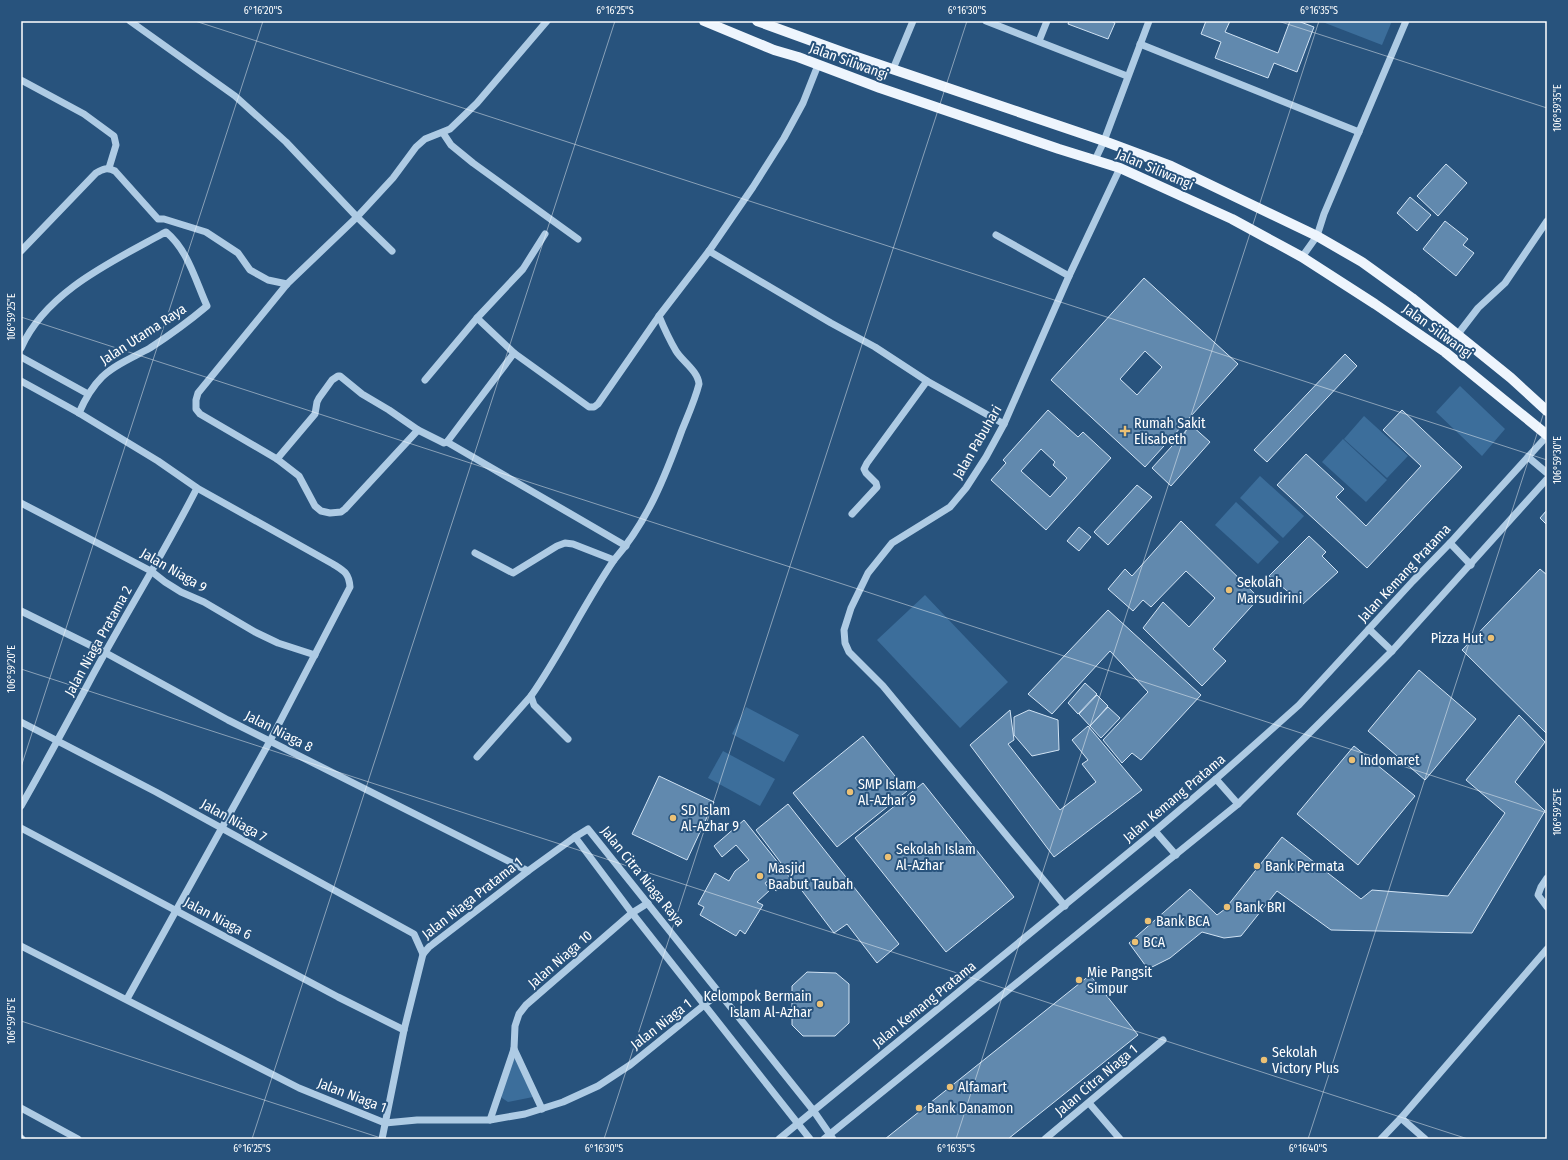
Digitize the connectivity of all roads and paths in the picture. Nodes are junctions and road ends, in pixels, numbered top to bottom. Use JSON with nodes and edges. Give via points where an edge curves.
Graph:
{"nodes":[{"id":1,"x":130,"y":21,"type":"edge"},
{"id":2,"x":547,"y":21,"type":"edge"},
{"id":3,"x":704,"y":21,"type":"edge"},
{"id":4,"x":757,"y":21,"type":"edge"},
{"id":5,"x":913,"y":21,"type":"edge"},
{"id":6,"x":986,"y":21,"type":"edge"},
{"id":7,"x":1046,"y":21,"type":"edge"},
{"id":8,"x":1149,"y":21,"type":"edge"},
{"id":9,"x":1406,"y":21,"type":"edge"},
{"id":10,"x":1039,"y":41,"type":"junction"},
{"id":11,"x":1140,"y":44,"type":"junction"},
{"id":12,"x":818,"y":65,"type":"junction"},
{"id":13,"x":893,"y":69,"type":"junction"},
{"id":14,"x":1127,"y":76,"type":"junction"},
{"id":15,"x":21,"y":80,"type":"edge"},
{"id":16,"x":1359,"y":132,"type":"junction"},
{"id":17,"x":443,"y":133,"type":"junction"},
{"id":18,"x":1104,"y":141,"type":"junction"},
{"id":19,"x":1095,"y":160,"type":"junction"},
{"id":20,"x":109,"y":168,"type":"junction"},
{"id":21,"x":1120,"y":168,"type":"junction"},
{"id":22,"x":357,"y":217,"type":"junction"},
{"id":23,"x":1547,"y":221,"type":"edge"},
{"id":24,"x":545,"y":234,"type":"dead end"},
{"id":25,"x":996,"y":235,"type":"dead end"},
{"id":26,"x":1317,"y":236,"type":"junction"},
{"id":27,"x":578,"y":239,"type":"dead end"},
{"id":28,"x":21,"y":251,"type":"edge"},
{"id":29,"x":392,"y":251,"type":"dead end"},
{"id":30,"x":709,"y":251,"type":"junction"},
{"id":31,"x":1302,"y":257,"type":"junction"},
{"id":32,"x":1069,"y":276,"type":"junction"},
{"id":33,"x":287,"y":284,"type":"junction"},
{"id":34,"x":659,"y":316,"type":"junction"},
{"id":35,"x":477,"y":318,"type":"junction"},
{"id":36,"x":1458,"y":334,"type":"junction"},
{"id":37,"x":21,"y":348,"type":"edge"},
{"id":38,"x":514,"y":354,"type":"junction"},
{"id":39,"x":21,"y":357,"type":"edge"},
{"id":40,"x":425,"y":380,"type":"dead end"},
{"id":41,"x":21,"y":381,"type":"edge"},
{"id":42,"x":927,"y":381,"type":"junction"},
{"id":43,"x":88,"y":394,"type":"junction"},
{"id":44,"x":1547,"y":411,"type":"edge"},
{"id":45,"x":79,"y":412,"type":"junction"},
{"id":46,"x":1004,"y":424,"type":"junction"},
{"id":47,"x":418,"y":430,"type":"junction"},
{"id":48,"x":1547,"y":436,"type":"edge"},
{"id":49,"x":447,"y":442,"type":"junction"},
{"id":50,"x":1528,"y":457,"type":"junction"},
{"id":51,"x":276,"y":460,"type":"junction"},
{"id":52,"x":1547,"y":473,"type":"edge"},
{"id":53,"x":1547,"y":479,"type":"edge"},
{"id":54,"x":197,"y":488,"type":"junction"},
{"id":55,"x":21,"y":503,"type":"edge"},
{"id":56,"x":852,"y":514,"type":"dead end"},
{"id":57,"x":1450,"y":543,"type":"junction"},
{"id":58,"x":626,"y":546,"type":"junction"},
{"id":59,"x":475,"y":553,"type":"dead end"},
{"id":60,"x":614,"y":560,"type":"junction"},
{"id":61,"x":1471,"y":565,"type":"junction"},
{"id":62,"x":152,"y":571,"type":"junction"},
{"id":63,"x":21,"y":611,"type":"edge"},
{"id":64,"x":1369,"y":629,"type":"junction"},
{"id":65,"x":1392,"y":651,"type":"junction"},
{"id":66,"x":106,"y":653,"type":"junction"},
{"id":67,"x":315,"y":655,"type":"junction"},
{"id":68,"x":530,"y":696,"type":"junction"},
{"id":69,"x":21,"y":722,"type":"edge"},
{"id":70,"x":568,"y":739,"type":"dead end"},
{"id":71,"x":58,"y":740,"type":"junction"},
{"id":72,"x":270,"y":741,"type":"junction"},
{"id":73,"x":477,"y":757,"type":"dead end"},
{"id":74,"x":1216,"y":779,"type":"junction"},
{"id":75,"x":1238,"y":804,"type":"junction"},
{"id":76,"x":21,"y":806,"type":"edge"},
{"id":77,"x":21,"y":828,"type":"edge"},
{"id":78,"x":222,"y":829,"type":"junction"},
{"id":79,"x":1155,"y":831,"type":"junction"},
{"id":80,"x":575,"y":837,"type":"junction"},
{"id":81,"x":1176,"y":855,"type":"junction"},
{"id":82,"x":528,"y":871,"type":"junction"},
{"id":83,"x":1547,"y":878,"type":"edge"},
{"id":84,"x":648,"y":903,"type":"junction"},
{"id":85,"x":1065,"y":906,"type":"junction"},
{"id":86,"x":1547,"y":907,"type":"edge"},
{"id":87,"x":176,"y":910,"type":"junction"},
{"id":88,"x":632,"y":913,"type":"junction"},
{"id":89,"x":21,"y":946,"type":"edge"},
{"id":90,"x":1547,"y":948,"type":"edge"},
{"id":91,"x":423,"y":954,"type":"junction"},
{"id":92,"x":719,"y":993,"type":"junction"},
{"id":93,"x":127,"y":1000,"type":"junction"},
{"id":94,"x":704,"y":1007,"type":"junction"},
{"id":95,"x":404,"y":1030,"type":"junction"},
{"id":96,"x":1163,"y":1040,"type":"dead end"},
{"id":97,"x":514,"y":1049,"type":"junction"},
{"id":98,"x":1089,"y":1103,"type":"junction"},
{"id":99,"x":21,"y":1108,"type":"edge"},
{"id":100,"x":542,"y":1109,"type":"junction"},
{"id":101,"x":813,"y":1110,"type":"junction"},
{"id":102,"x":1401,"y":1118,"type":"junction"},
{"id":103,"x":490,"y":1120,"type":"junction"},
{"id":104,"x":385,"y":1123,"type":"junction"},
{"id":105,"x":798,"y":1123,"type":"junction"},
{"id":106,"x":829,"y":1137,"type":"edge"},
{"id":107,"x":78,"y":1139,"type":"edge"},
{"id":108,"x":382,"y":1139,"type":"edge"},
{"id":109,"x":779,"y":1139,"type":"edge"},
{"id":110,"x":810,"y":1139,"type":"edge"},
{"id":111,"x":1045,"y":1139,"type":"edge"},
{"id":112,"x":1120,"y":1139,"type":"edge"},
{"id":113,"x":1381,"y":1139,"type":"edge"},
{"id":114,"x":1425,"y":1139,"type":"edge"}],
"edges":[{"from":1,"to":22,"type":"street","via":[[235,96],[286,142]]},
{"from":2,"to":17,"type":"street","via":[[477,103]]},
{"from":3,"to":12,"type":"main road","name":"Jalan Siliwangi"},
{"from":4,"to":13,"type":"main road","name":"Jalan Siliwangi"},
{"from":5,"to":13,"type":"street"},
{"from":6,"to":10,"type":"street"},
{"from":7,"to":10,"type":"street"},
{"from":8,"to":11,"type":"street"},
{"from":9,"to":16,"type":"street"},
{"from":10,"to":14,"type":"street"},
{"from":11,"to":14,"type":"street"},
{"from":11,"to":16,"type":"street"},
{"from":12,"to":19,"type":"main road","name":"Jalan Siliwangi"},
{"from":12,"to":30,"type":"street","via":[[803,103],[784,138]]},
{"from":13,"to":18,"type":"main road","name":"Jalan Siliwangi"},
{"from":14,"to":18,"type":"street"},
{"from":15,"to":20,"type":"street","via":[[84,114],[114,136],[116,145]]},
{"from":16,"to":26,"type":"street"},
{"from":17,"to":22,"type":"street","via":[[425,139],[416,147],[393,178]]},
{"from":17,"to":27,"type":"street","via":[[451,145]]},
{"from":18,"to":19,"type":"street"},
{"from":18,"to":26,"type":"main road","name":"Jalan Siliwangi","via":[[1171,166]]},
{"from":19,"to":21,"type":"main road","name":"Jalan Siliwangi"},
{"from":20,"to":28,"type":"street","via":[[96,172]]},
{"from":20,"to":33,"type":"street","via":[[115,171],[158,219],[206,232],[238,253],[250,270],[268,280]]},
{"from":21,"to":31,"type":"main road","name":"Jalan Siliwangi","via":[[1232,219]]},
{"from":21,"to":32,"type":"street","name":"Jalan Pabuhari"},
{"from":22,"to":29,"type":"street"},
{"from":22,"to":33,"type":"street"},
{"from":23,"to":36,"type":"street","via":[[1505,283],[1478,308]]},
{"from":24,"to":35,"type":"street","via":[[523,269]]},
{"from":25,"to":32,"type":"street"},
{"from":26,"to":31,"type":"street"},
{"from":26,"to":36,"type":"main road","name":"Jalan Siliwangi","via":[[1362,262]]},
{"from":30,"to":34,"type":"street"},
{"from":30,"to":42,"type":"street","via":[[875,347]]},
{"from":31,"to":48,"type":"main road","name":"Jalan Siliwangi","via":[[1445,352]]},
{"from":32,"to":46,"type":"street","name":"Jalan Pabuhari"},
{"from":33,"to":51,"type":"street","via":[[198,393],[195,404],[200,414]]},
{"from":34,"to":38,"type":"street","via":[[594,407],[588,407]]},
{"from":34,"to":58,"type":"street","via":[[668,338],[697,377],[699,384],[654,501]]},
{"from":35,"to":38,"type":"street"},
{"from":35,"to":40,"type":"street"},
{"from":36,"to":44,"type":"main road","name":"Jalan Siliwangi","via":[[1512,378]]},
{"from":37,"to":43,"type":"street","name":"Jalan Utama Raya","via":[[32,326],[45,311],[105,265],[166,232],[172,236],[186,257],[207,306],[182,327],[103,376]]},
{"from":38,"to":49,"type":"street"},
{"from":39,"to":43,"type":"street"},
{"from":41,"to":45,"type":"street"},
{"from":42,"to":46,"type":"street"},
{"from":42,"to":56,"type":"street","via":[[867,463],[864,469],[874,479],[877,487]]},
{"from":43,"to":45,"type":"street","name":"Jalan Utama Raya"},
{"from":45,"to":54,"type":"street"},
{"from":46,"to":85,"type":"street","name":"Jalan Pabuhari","via":[[986,457],[950,506],[892,543],[868,573],[851,608],[844,630],[845,643],[849,652],[883,686]]},
{"from":47,"to":49,"type":"street","via":[[440,442]]},
{"from":47,"to":51,"type":"street","via":[[341,512],[321,511],[315,506],[299,476]]},
{"from":47,"to":51,"type":"street","via":[[338,376],[319,398],[315,414]]},
{"from":48,"to":50,"type":"street","name":"Jalan Kemang Pratama"},
{"from":49,"to":58,"type":"street"},
{"from":50,"to":52,"type":"street"},
{"from":50,"to":57,"type":"street","name":"Jalan Kemang Pratama"},
{"from":53,"to":61,"type":"street"},
{"from":54,"to":62,"type":"street","name":"Jalan Niaga Pratama 2"},
{"from":54,"to":67,"type":"street","via":[[333,564],[350,578],[350,587]]},
{"from":55,"to":62,"type":"street","name":"Jalan Niaga 9"},
{"from":57,"to":61,"type":"street"},
{"from":57,"to":64,"type":"street","name":"Jalan Kemang Pratama"},
{"from":58,"to":60,"type":"street"},
{"from":59,"to":60,"type":"street","via":[[513,573],[565,543]]},
{"from":60,"to":68,"type":"street","via":[[596,585],[553,662]]},
{"from":61,"to":65,"type":"street"},
{"from":62,"to":66,"type":"street","name":"Jalan Niaga Pratama 2"},
{"from":62,"to":67,"type":"street","name":"Jalan Niaga 9","via":[[181,592],[204,602],[242,625],[278,643]]},
{"from":63,"to":66,"type":"street","name":"Jalan Niaga 8"},
{"from":64,"to":65,"type":"street"},
{"from":64,"to":74,"type":"street","name":"Jalan Kemang Pratama","via":[[1298,705]]},
{"from":65,"to":75,"type":"street"},
{"from":66,"to":71,"type":"street","name":"Jalan Niaga Pratama 2"},
{"from":66,"to":72,"type":"street","name":"Jalan Niaga 8"},
{"from":67,"to":72,"type":"street"},
{"from":68,"to":70,"type":"street","via":[[534,705]]},
{"from":68,"to":73,"type":"street"},
{"from":69,"to":71,"type":"street","name":"Jalan Niaga 7"},
{"from":71,"to":76,"type":"street","name":"Jalan Niaga Pratama 2"},
{"from":71,"to":78,"type":"street","name":"Jalan Niaga 7"},
{"from":72,"to":78,"type":"street"},
{"from":72,"to":82,"type":"street","name":"Jalan Niaga 8"},
{"from":74,"to":75,"type":"street"},
{"from":74,"to":79,"type":"street","name":"Jalan Kemang Pratama"},
{"from":75,"to":81,"type":"street"},
{"from":77,"to":87,"type":"street","name":"Jalan Niaga 6"},
{"from":78,"to":87,"type":"street"},
{"from":78,"to":91,"type":"street","name":"Jalan Niaga 7","via":[[414,934]]},
{"from":79,"to":81,"type":"street"},
{"from":79,"to":85,"type":"street","name":"Jalan Kemang Pratama"},
{"from":80,"to":82,"type":"street","name":"Jalan Niaga Pratama 1"},
{"from":80,"to":84,"type":"street","name":"Jalan Citra Niaga Raya","via":[[589,829]]},
{"from":80,"to":88,"type":"street","name":"Jalan Citra Niaga Raya"},
{"from":81,"to":106,"type":"street"},
{"from":82,"to":91,"type":"street","name":"Jalan Niaga Pratama 1","via":[[428,947]]},
{"from":83,"to":86,"type":"street","via":[[1538,895]]},
{"from":84,"to":88,"type":"street","name":"Jalan Niaga 10"},
{"from":84,"to":92,"type":"street","name":"Jalan Citra Niaga Raya"},
{"from":85,"to":101,"type":"street","name":"Jalan Kemang Pratama"},
{"from":87,"to":93,"type":"street"},
{"from":87,"to":95,"type":"street","name":"Jalan Niaga 6"},
{"from":88,"to":94,"type":"street","name":"Jalan Citra Niaga Raya"},
{"from":88,"to":97,"type":"street","name":"Jalan Niaga 10","via":[[526,1005],[519,1014],[515,1026]]},
{"from":89,"to":93,"type":"street","name":"Jalan Niaga 1"},
{"from":90,"to":102,"type":"street"},
{"from":91,"to":95,"type":"street","name":"Jalan Niaga Pratama 1"},
{"from":92,"to":94,"type":"street","name":"Jalan Niaga 1"},
{"from":92,"to":101,"type":"street","name":"Jalan Citra Niaga Raya"},
{"from":93,"to":104,"type":"street","name":"Jalan Niaga 1","via":[[299,1088]]},
{"from":94,"to":100,"type":"street","name":"Jalan Niaga 1","via":[[630,1065],[598,1086]]},
{"from":94,"to":105,"type":"street","name":"Jalan Citra Niaga Raya"},
{"from":95,"to":104,"type":"street","name":"Jalan Niaga Pratama 1"},
{"from":96,"to":98,"type":"street","name":"Jalan Citra Niaga 1"},
{"from":97,"to":100,"type":"street","name":"Jalan Niaga 10"},
{"from":97,"to":103,"type":"street","name":"Jalan Niaga 10"},
{"from":98,"to":111,"type":"street","name":"Jalan Citra Niaga 1"},
{"from":98,"to":112,"type":"street"},
{"from":99,"to":107,"type":"street"},
{"from":100,"to":103,"type":"street","name":"Jalan Niaga 1"},
{"from":101,"to":105,"type":"street","name":"Jalan Kemang Pratama"},
{"from":101,"to":106,"type":"street","name":"Jalan Citra Niaga Raya"},
{"from":102,"to":113,"type":"street"},
{"from":102,"to":114,"type":"street"},
{"from":103,"to":104,"type":"street","name":"Jalan Niaga 1","via":[[416,1120]]},
{"from":104,"to":108,"type":"street","name":"Jalan Niaga Pratama 1"},
{"from":105,"to":109,"type":"street","name":"Jalan Kemang Pratama"},
{"from":105,"to":110,"type":"street","name":"Jalan Citra Niaga Raya"}]}
